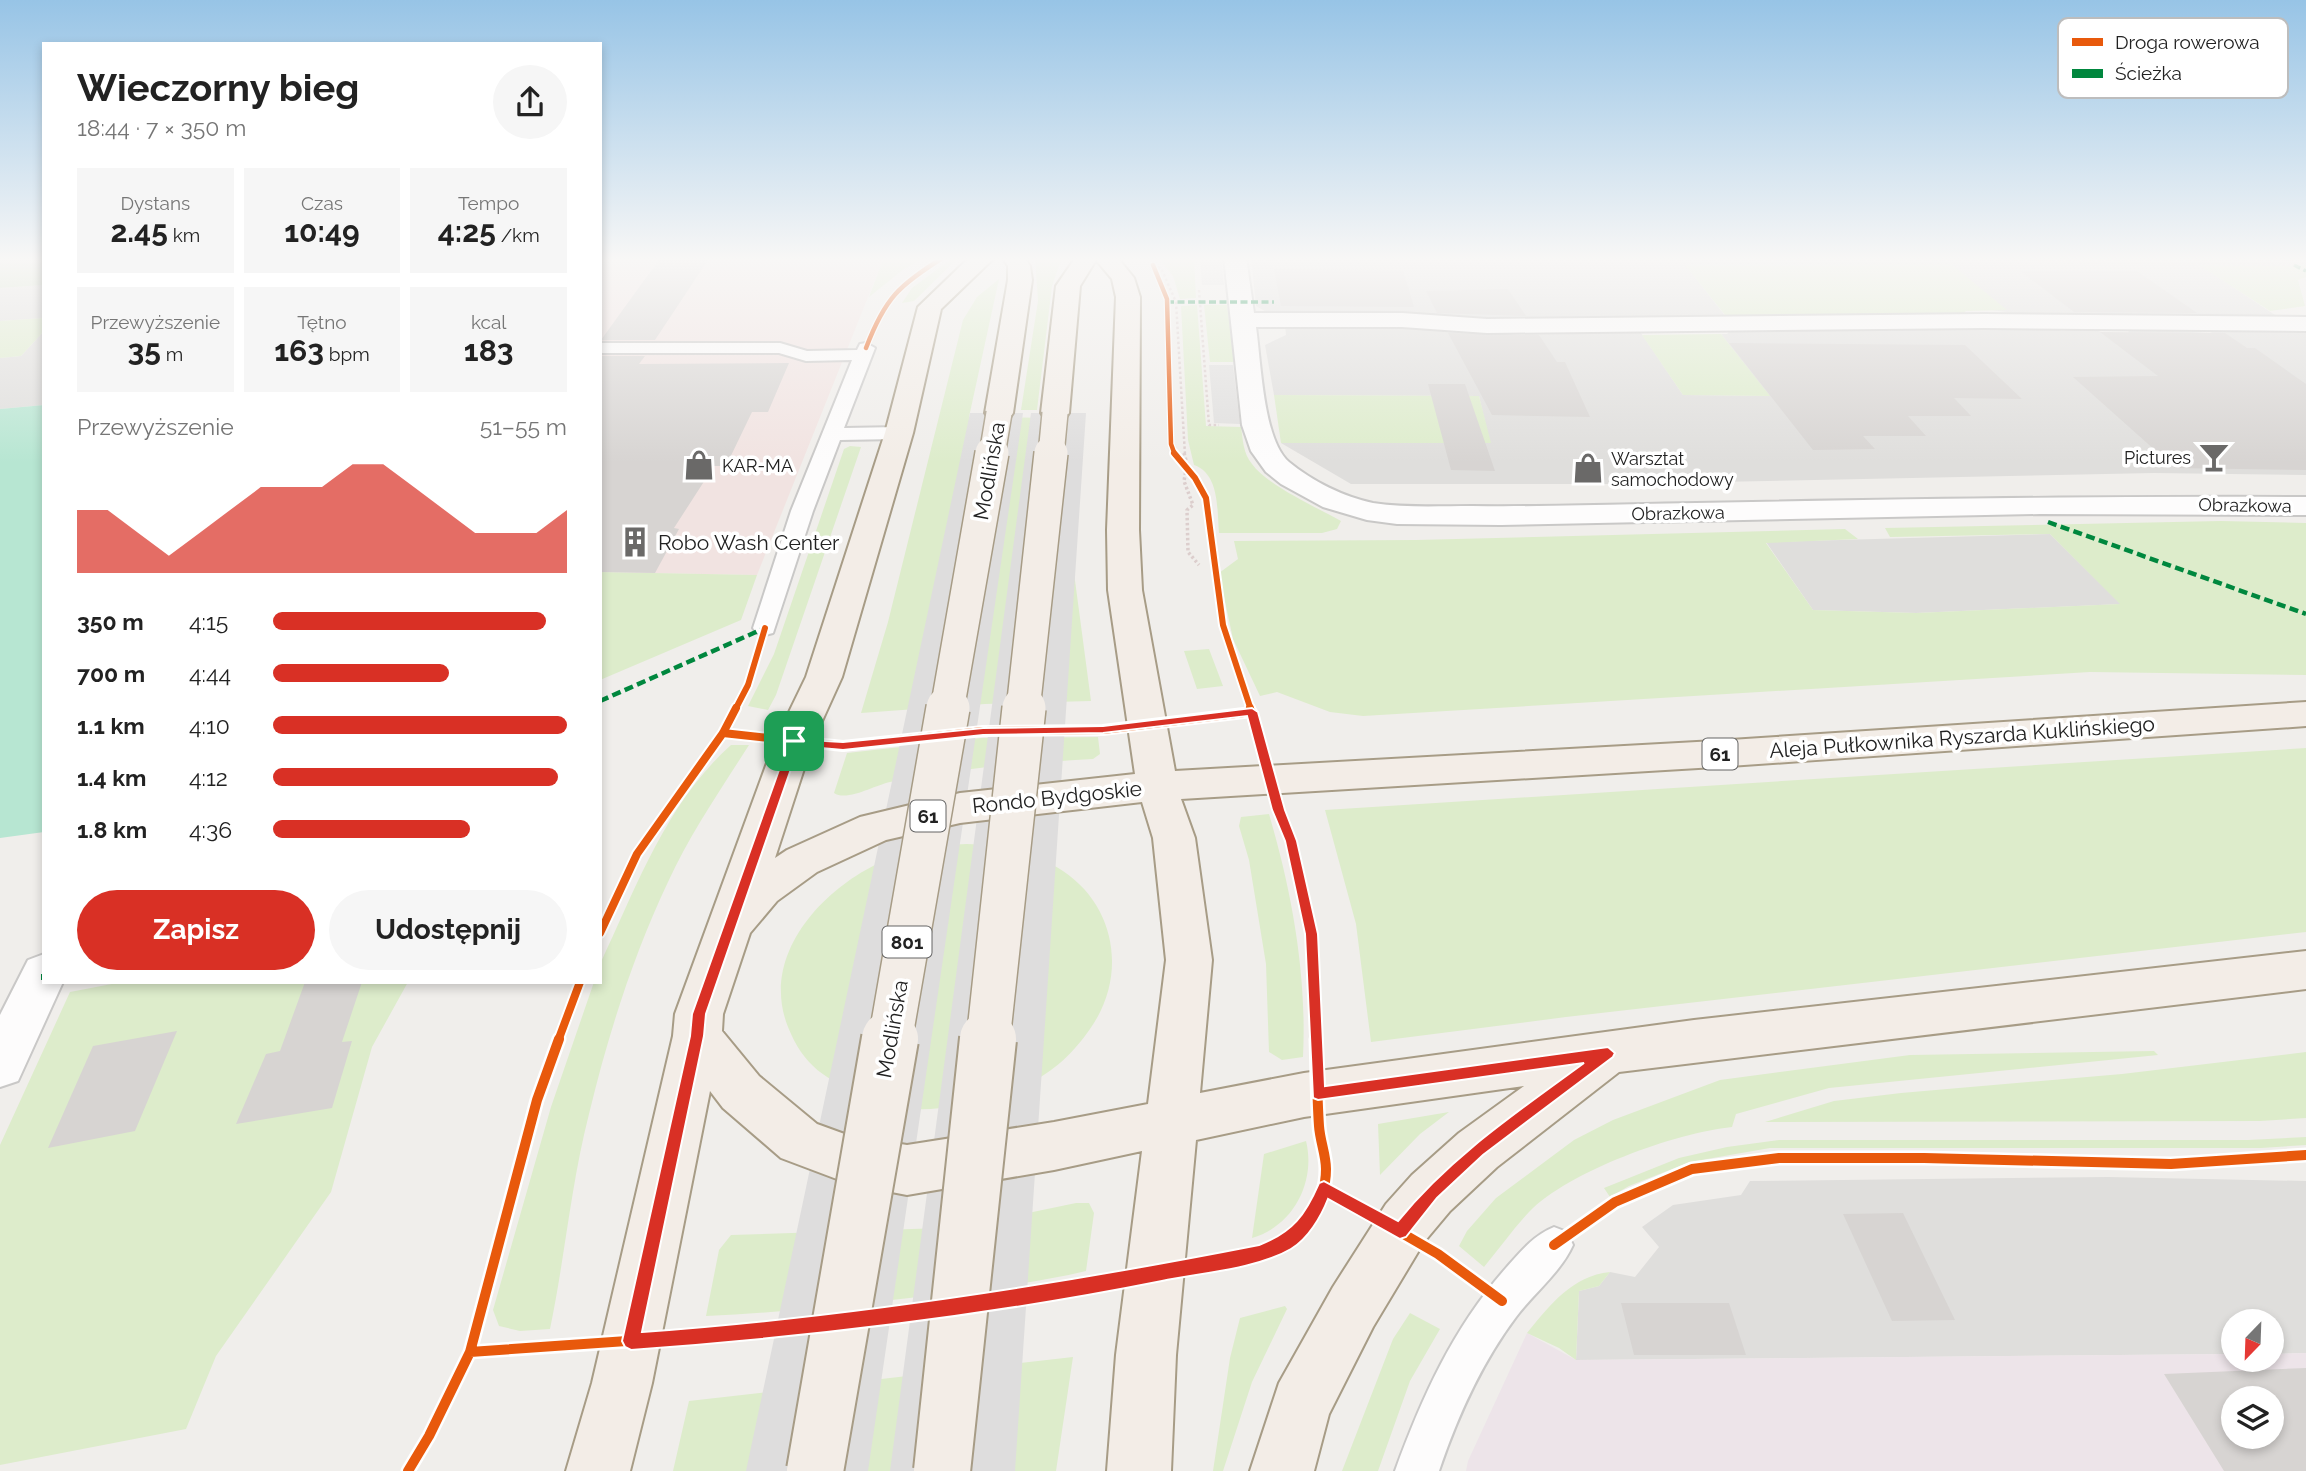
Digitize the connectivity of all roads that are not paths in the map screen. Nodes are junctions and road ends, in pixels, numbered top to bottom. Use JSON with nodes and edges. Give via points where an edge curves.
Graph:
{"nodes":[{"id":1,"x":926,"y":326,"type":"edge"},
{"id":2,"x":1013,"y":326,"type":"edge"},
{"id":3,"x":1064,"y":326,"type":"edge"},
{"id":4,"x":1127,"y":326,"type":"edge"},
{"id":5,"x":1246,"y":326,"type":"edge"},
{"id":6,"x":1482,"y":326,"type":"edge"},
{"id":7,"x":1522,"y":326,"type":"edge"},
{"id":8,"x":602,"y":348,"type":"edge"},
{"id":9,"x":900,"y":433,"type":"junction"},
{"id":10,"x":834,"y":434,"type":"junction"},
{"id":11,"x":2306,"y":506,"type":"edge"},
{"id":12,"x":765,"y":628,"type":"dead end"},
{"id":13,"x":2306,"y":714,"type":"edge"},
{"id":14,"x":1157,"y":786,"type":"junction"},
{"id":15,"x":730,"y":925,"type":"junction"},
{"id":16,"x":2306,"y":970,"type":"edge"},
{"id":17,"x":42,"y":977,"type":"edge"},
{"id":18,"x":697,"y":1036,"type":"junction"},
{"id":19,"x":1608,"y":1053,"type":"junction"},
{"id":20,"x":0,"y":1066,"type":"edge"},
{"id":21,"x":1173,"y":1121,"type":"junction"},
{"id":22,"x":1554,"y":1245,"type":"dead end"},
{"id":23,"x":598,"y":1471,"type":"edge"},
{"id":24,"x":815,"y":1471,"type":"edge"},
{"id":25,"x":942,"y":1471,"type":"edge"},
{"id":26,"x":1139,"y":1471,"type":"edge"},
{"id":27,"x":1282,"y":1471,"type":"edge"},
{"id":28,"x":1416,"y":1471,"type":"edge"}],
"edges":[{"from":1,"to":9,"type":"main road"},
{"from":2,"to":24,"type":"main road","name":"Modlińska","number":"801","bridge":true},
{"from":3,"to":25,"type":"main road","bridge":true},
{"from":4,"to":14,"type":"main road","via":[[1125,590]]},
{"from":5,"to":11,"type":"street","name":"Obrazkowa","via":[[1256,425],[1265,451],[1292,478],[1334,501],[1367,511],[1501,516],[2040,505]]},
{"from":6,"to":7,"type":"street"},
{"from":8,"to":10,"type":"lane","via":[[780,348],[806,356],[864,352]]},
{"from":9,"to":10,"type":"lane"},
{"from":9,"to":15,"type":"main road","via":[[824,677],[794,741]]},
{"from":10,"to":12,"type":"lane","via":[[802,512]]},
{"from":13,"to":14,"type":"main road","name":"Aleja Pułkownika Ryszarda Kuklińskiego","number":"61"},
{"from":14,"to":15,"type":"main road","name":"Rondo Bydgoskie","number":"61","via":[[960,808],[875,828],[802,861],[762,889]]},
{"from":14,"to":21,"type":"main road","via":[[1174,838],[1189,960]]},
{"from":15,"to":18,"type":"main road","name":"Rondo Bydgoskie","number":"61","via":[[699,1014]]},
{"from":16,"to":19,"type":"main road"},
{"from":17,"to":20,"type":"street"},
{"from":18,"to":21,"type":"main road","via":[[741,1092],[799,1141],[850,1160],[907,1170]]},
{"from":18,"to":23,"type":"main road","number":"61","via":[[622,1383]]},
{"from":19,"to":21,"type":"main road","via":[[1304,1096]]},
{"from":19,"to":27,"type":"main road","via":[[1478,1150],[1405,1223],[1301,1405]]},
{"from":21,"to":26,"type":"main road","via":[[1146,1355]]},
{"from":22,"to":28,"type":"lane","via":[[1512,1288],[1471,1345],[1448,1387]]}]}
